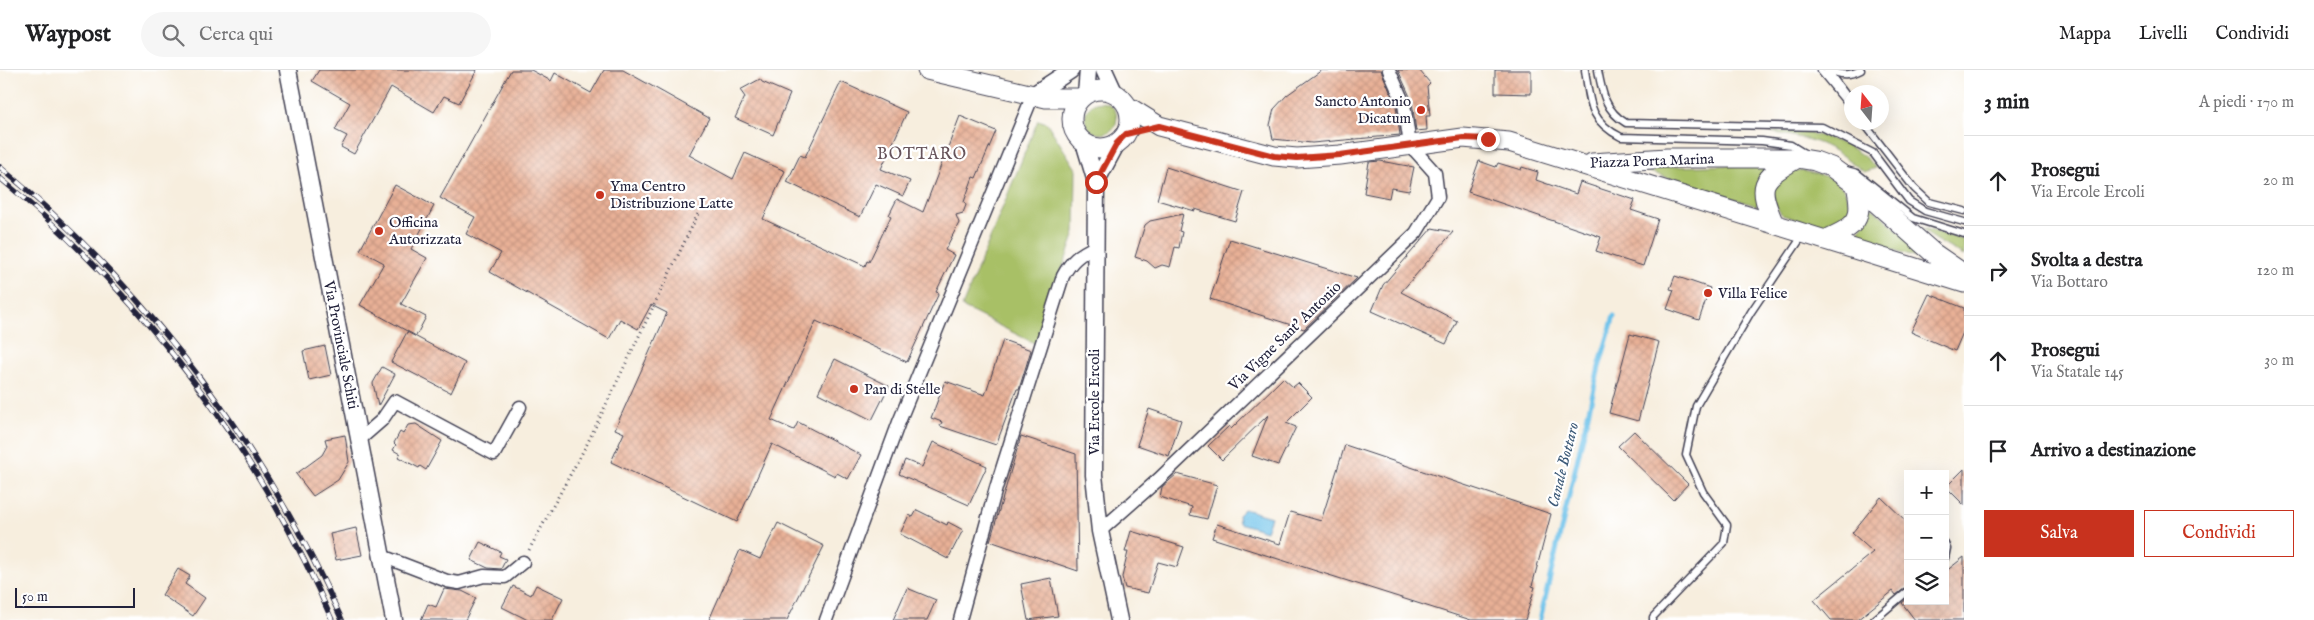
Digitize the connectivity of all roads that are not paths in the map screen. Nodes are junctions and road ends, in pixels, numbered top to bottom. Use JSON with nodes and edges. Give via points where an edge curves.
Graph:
{"nodes":[{"id":1,"x":288,"y":70,"type":"edge"},
{"id":2,"x":927,"y":70,"type":"edge"},
{"id":3,"x":1070,"y":70,"type":"edge"},
{"id":4,"x":1088,"y":70,"type":"edge"},
{"id":5,"x":1104,"y":70,"type":"edge"},
{"id":6,"x":1390,"y":70,"type":"edge"},
{"id":7,"x":1585,"y":70,"type":"edge"},
{"id":8,"x":1598,"y":70,"type":"edge"},
{"id":9,"x":1820,"y":70,"type":"edge"},
{"id":10,"x":1827,"y":70,"type":"edge"},
{"id":11,"x":1831,"y":70,"type":"edge"},
{"id":12,"x":1861,"y":70,"type":"edge"},
{"id":13,"x":1844,"y":92,"type":"edge"},
{"id":14,"x":1040,"y":97,"type":"junction"},
{"id":15,"x":1083,"y":97,"type":"junction"},
{"id":16,"x":1844,"y":98,"type":"edge"},
{"id":17,"x":1121,"y":100,"type":"junction"},
{"id":18,"x":1073,"y":125,"type":"junction"},
{"id":19,"x":1159,"y":126,"type":"junction"},
{"id":20,"x":1869,"y":130,"type":"edge"},
{"id":21,"x":1121,"y":138,"type":"junction"},
{"id":22,"x":1084,"y":142,"type":"junction"},
{"id":23,"x":1410,"y":145,"type":"junction"},
{"id":24,"x":1814,"y":162,"type":"junction"},
{"id":25,"x":1581,"y":164,"type":"junction"},
{"id":26,"x":1096,"y":182,"type":"junction"},
{"id":27,"x":1856,"y":185,"type":"junction"},
{"id":28,"x":1964,"y":211,"type":"edge"},
{"id":29,"x":1964,"y":222,"type":"edge"},
{"id":30,"x":1774,"y":224,"type":"junction"},
{"id":31,"x":1804,"y":233,"type":"junction"},
{"id":32,"x":1964,"y":234,"type":"edge"},
{"id":33,"x":1826,"y":240,"type":"junction"},
{"id":34,"x":1095,"y":247,"type":"junction"},
{"id":35,"x":1964,"y":274,"type":"edge"},
{"id":36,"x":1964,"y":282,"type":"edge"},
{"id":37,"x":520,"y":407,"type":"dead end"},
{"id":38,"x":359,"y":440,"type":"junction"},
{"id":39,"x":1100,"y":531,"type":"junction"},
{"id":40,"x":382,"y":556,"type":"junction"},
{"id":41,"x":522,"y":562,"type":"road end"},
{"id":42,"x":1904,"y":594,"type":"edge"},
{"id":43,"x":394,"y":620,"type":"edge"},
{"id":44,"x":826,"y":620,"type":"edge"},
{"id":45,"x":960,"y":620,"type":"edge"},
{"id":46,"x":1119,"y":620,"type":"edge"},
{"id":47,"x":1653,"y":620,"type":"edge"},
{"id":48,"x":1874,"y":620,"type":"edge"}],
"edges":[{"from":1,"to":38,"type":"street","name":"Via Provinciale Schiti"},
{"from":2,"to":14,"type":"main road"},
{"from":3,"to":14,"type":"street"},
{"from":4,"to":15,"type":"street"},
{"from":5,"to":17,"type":"street"},
{"from":6,"to":23,"type":"street","via":[[1404,104]]},
{"from":7,"to":24,"type":"lane","via":[[1594,116],[1602,126],[1621,137],[1762,140],[1791,145]]},
{"from":8,"to":29,"type":"lane","via":[[1603,95],[1615,116],[1626,123],[1822,127],[1873,153],[1909,201],[1926,211]]},
{"from":9,"to":16,"type":"lane"},
{"from":10,"to":13,"type":"lane"},
{"from":11,"to":12,"type":"lane","via":[[1853,74]]},
{"from":14,"to":15,"type":"main road"},
{"from":14,"to":18,"type":"main road"},
{"from":14,"to":44,"type":"street","via":[[899,422]]},
{"from":15,"to":17,"type":"main road","via":[[1100,90]]},
{"from":15,"to":18,"type":"main road","via":[[1072,116]]},
{"from":17,"to":19,"type":"main road"},
{"from":17,"to":21,"type":"main road","via":[[1130,115]]},
{"from":18,"to":22,"type":"main road"},
{"from":19,"to":21,"type":"main road"},
{"from":19,"to":23,"type":"main road","via":[[1274,156],[1297,158]]},
{"from":20,"to":28,"type":"lane","via":[[1914,188],[1929,202]]},
{"from":21,"to":22,"type":"main road","via":[[1100,148]]},
{"from":21,"to":26,"type":"street","name":"Via Ercole Ercoli"},
{"from":22,"to":26,"type":"street","name":"Via Ercole Ercoli"},
{"from":23,"to":25,"type":"main road","via":[[1463,138],[1488,139],[1509,142]]},
{"from":23,"to":39,"type":"street","name":"Via Vigne Sant' Antonio","via":[[1435,173],[1438,197],[1416,233],[1159,479]]},
{"from":24,"to":25,"type":"main road","name":"Piazza Porta Marina","via":[[1667,158]]},
{"from":24,"to":27,"type":"main road"},
{"from":24,"to":30,"type":"main road","via":[[1772,172],[1763,194]]},
{"from":24,"to":32,"type":"lane","via":[[1857,173],[1913,218]]},
{"from":25,"to":30,"type":"main road","name":"Piazza Porta Marina"},
{"from":26,"to":34,"type":"street","name":"Via Ercole Ercoli"},
{"from":27,"to":33,"type":"main road","via":[[1860,204],[1858,216],[1851,227]]},
{"from":27,"to":35,"type":"main road","via":[[1932,252]]},
{"from":30,"to":31,"type":"main road","name":"Piazza Porta Marina"},
{"from":31,"to":33,"type":"main road","name":"Piazza Porta Marina"},
{"from":31,"to":47,"type":"lane","via":[[1751,312],[1696,406],[1686,455],[1703,492],[1727,525],[1724,543]]},
{"from":33,"to":36,"type":"main road","name":"Piazza Porta Marina"},
{"from":34,"to":39,"type":"street","name":"Via Ercole Ercoli","via":[[1094,475]]},
{"from":34,"to":45,"type":"street","via":[[1079,254],[1063,276],[996,488]]},
{"from":37,"to":38,"type":"street","via":[[494,454],[395,402],[382,420]]},
{"from":38,"to":40,"type":"street","name":"Via Provinciale Schiti"},
{"from":39,"to":46,"type":"street","name":"Via Ercole Ercoli"},
{"from":40,"to":41,"type":"street","via":[[447,581],[459,582],[484,576],[506,576]]},
{"from":40,"to":43,"type":"street","name":"Via Provinciale Schiti"},
{"from":42,"to":48,"type":"lane"}]}
